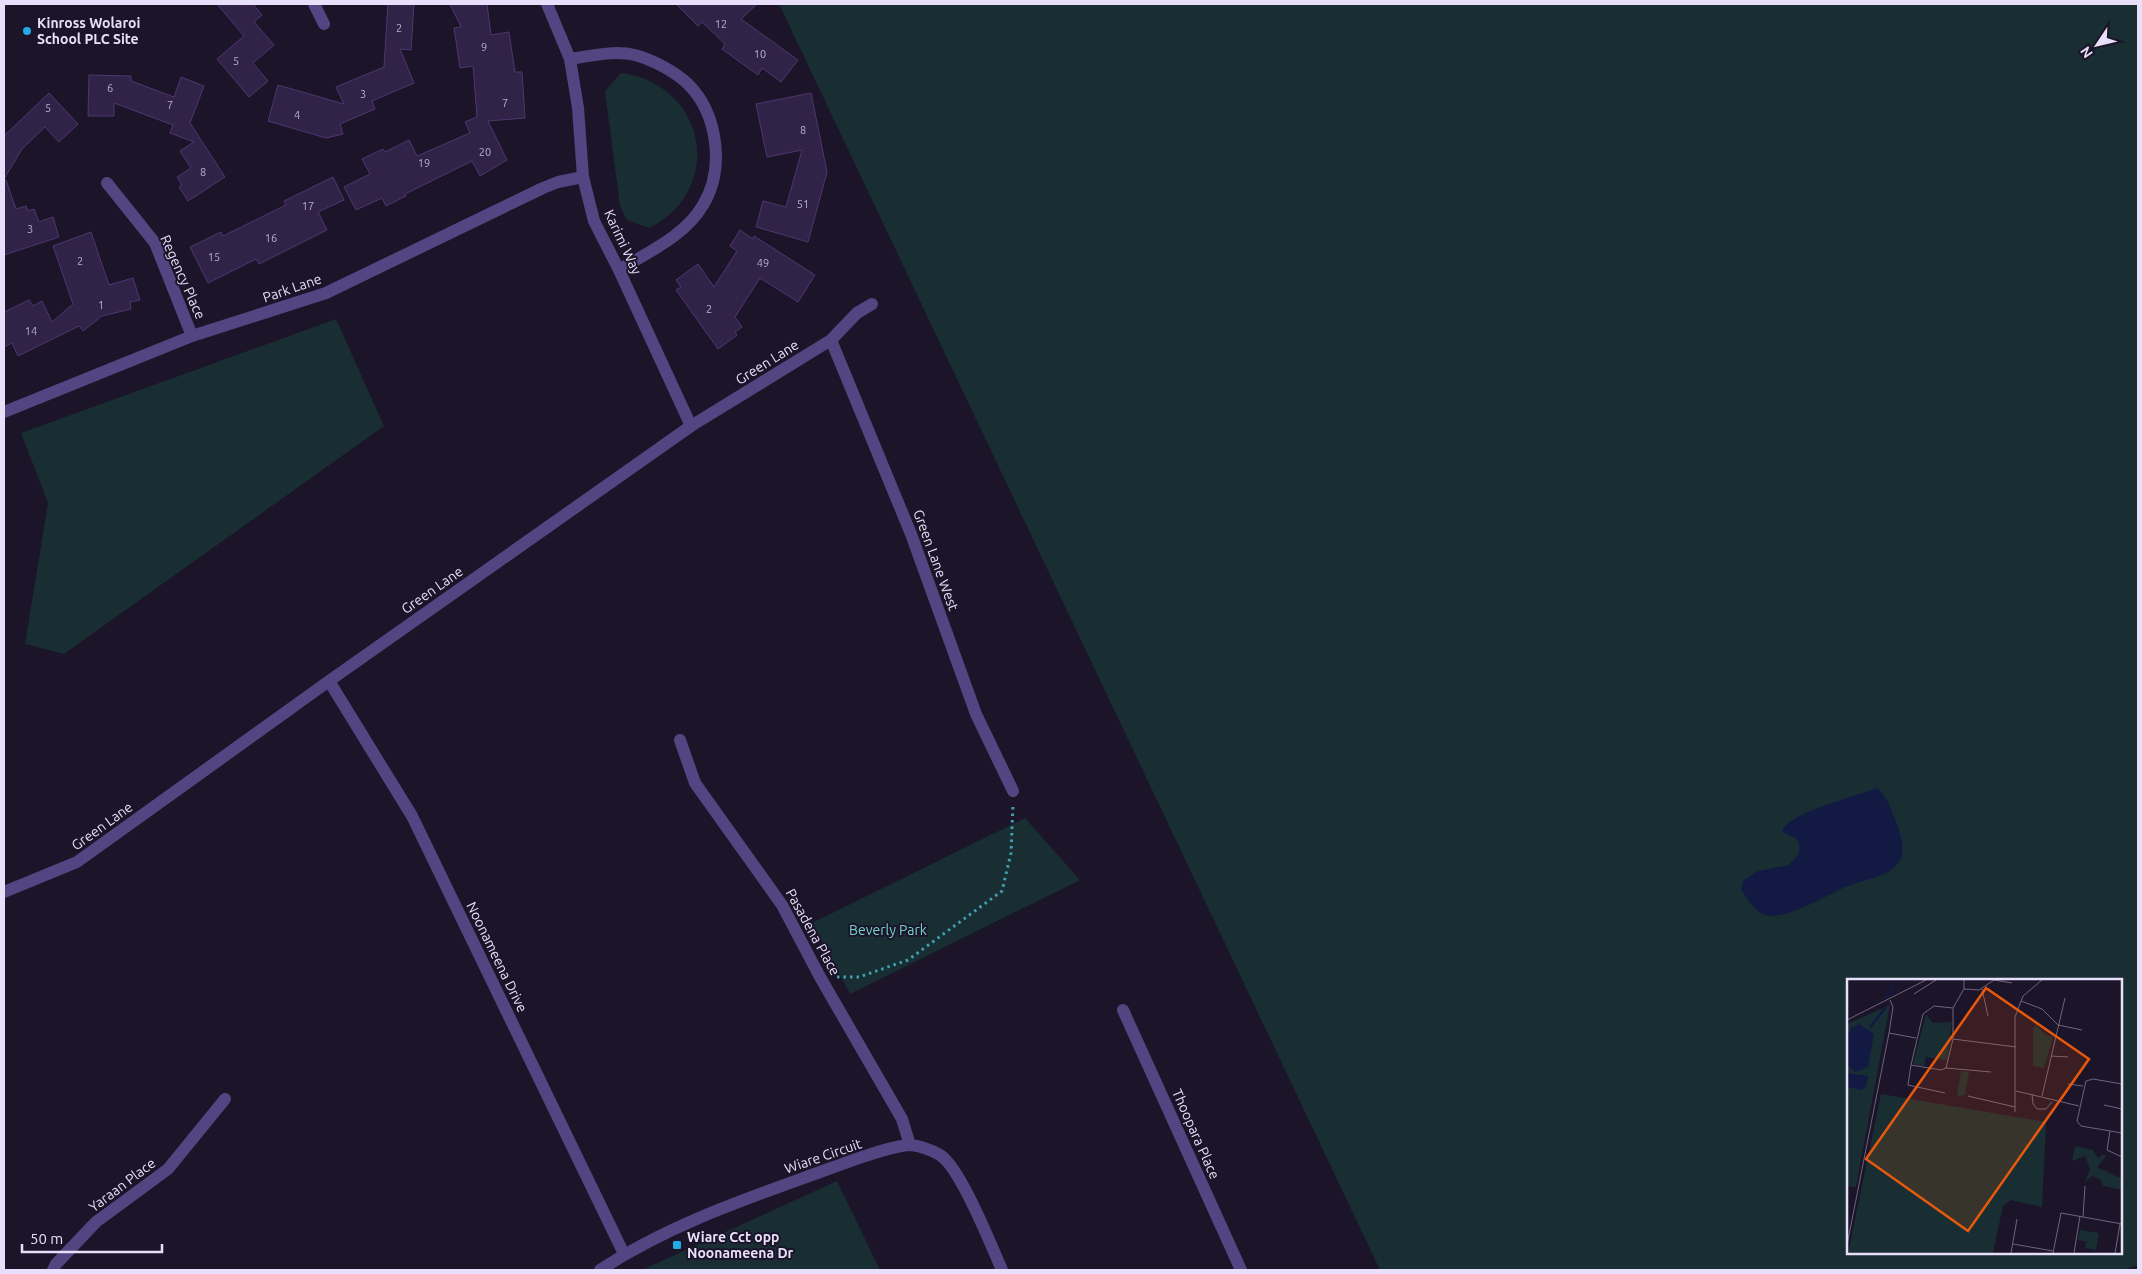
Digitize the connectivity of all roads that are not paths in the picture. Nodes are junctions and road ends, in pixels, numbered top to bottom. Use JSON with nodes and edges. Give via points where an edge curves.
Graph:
{"nodes":[{"id":1,"x":314,"y":4,"type":"edge"},
{"id":2,"x":547,"y":4,"type":"edge"},
{"id":3,"x":324,"y":24,"type":"dead end"},
{"id":4,"x":570,"y":59,"type":"junction"},
{"id":5,"x":583,"y":177,"type":"junction"},
{"id":6,"x":107,"y":183,"type":"dead end"},
{"id":7,"x":619,"y":270,"type":"junction"},
{"id":8,"x":872,"y":304,"type":"dead end"},
{"id":9,"x":192,"y":336,"type":"junction"},
{"id":10,"x":831,"y":340,"type":"junction"},
{"id":11,"x":4,"y":412,"type":"edge"},
{"id":12,"x":691,"y":426,"type":"junction"},
{"id":13,"x":329,"y":681,"type":"junction"},
{"id":14,"x":680,"y":740,"type":"dead end"},
{"id":15,"x":1013,"y":791,"type":"road end"},
{"id":16,"x":4,"y":892,"type":"edge"},
{"id":17,"x":1123,"y":1010,"type":"dead end"},
{"id":18,"x":226,"y":1099,"type":"dead end"},
{"id":19,"x":910,"y":1145,"type":"junction"},
{"id":20,"x":624,"y":1254,"type":"junction"},
{"id":21,"x":53,"y":1270,"type":"edge"},
{"id":22,"x":600,"y":1270,"type":"edge"},
{"id":23,"x":1002,"y":1270,"type":"edge"},
{"id":24,"x":1241,"y":1270,"type":"edge"}],
"edges":[{"from":1,"to":3,"type":"street"},
{"from":2,"to":4,"type":"street","name":"Karimi Way"},
{"from":4,"to":5,"type":"street","name":"Karimi Way","via":[[578,108]]},
{"from":4,"to":7,"type":"street","via":[[624,53],[663,66],[693,91],[706,111],[715,138],[716,162],[703,206],[683,229]]},
{"from":5,"to":7,"type":"street","name":"Karimi Way","via":[[594,221]]},
{"from":5,"to":9,"type":"street","name":"Park Lane","via":[[544,188],[326,293]]},
{"from":6,"to":9,"type":"street","name":"Regency Place","via":[[155,243]]},
{"from":7,"to":12,"type":"street","name":"Karimi Way"},
{"from":8,"to":10,"type":"street","name":"Green Lane","via":[[856,313]]},
{"from":9,"to":11,"type":"street","name":"Park Lane"},
{"from":10,"to":12,"type":"street","name":"Green Lane"},
{"from":10,"to":15,"type":"street","name":"Green Lane West","via":[[911,534],[976,714]]},
{"from":12,"to":13,"type":"street","name":"Green Lane"},
{"from":13,"to":16,"type":"street","name":"Green Lane","via":[[77,862]]},
{"from":13,"to":20,"type":"street","name":"Noonameena Drive","via":[[412,816]]},
{"from":14,"to":19,"type":"street","name":"Pasadena Place","via":[[694,783],[782,905],[902,1119]]},
{"from":17,"to":24,"type":"street","name":"Thoopara Place"},
{"from":18,"to":21,"type":"street","name":"Yaraan Place","via":[[168,1169],[96,1222]]},
{"from":19,"to":20,"type":"street","name":"Wiare Circuit","via":[[876,1153],[720,1208]]},
{"from":19,"to":23,"type":"street","name":"Wiare Circuit","via":[[942,1156],[955,1170]]},
{"from":20,"to":22,"type":"street","name":"Wiare Circuit"}]}
